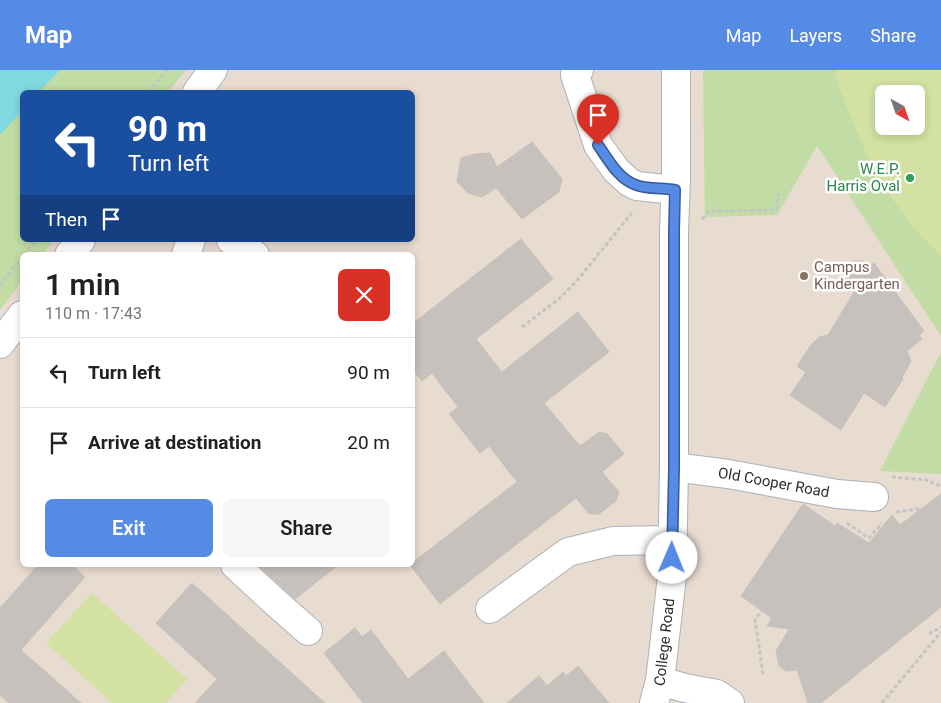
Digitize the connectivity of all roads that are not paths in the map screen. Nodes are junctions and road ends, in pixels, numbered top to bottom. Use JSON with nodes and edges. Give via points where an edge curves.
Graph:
{"nodes":[{"id":1,"x":212,"y":70,"type":"edge"},
{"id":2,"x":579,"y":70,"type":"edge"},
{"id":3,"x":676,"y":70,"type":"edge"},
{"id":4,"x":198,"y":90,"type":"edge"},
{"id":5,"x":675,"y":190,"type":"junction"},
{"id":6,"x":80,"y":242,"type":"edge"},
{"id":7,"x":234,"y":242,"type":"edge"},
{"id":8,"x":72,"y":252,"type":"edge"},
{"id":9,"x":250,"y":252,"type":"edge"},
{"id":10,"x":20,"y":317,"type":"edge"},
{"id":11,"x":0,"y":344,"type":"edge"},
{"id":12,"x":674,"y":468,"type":"junction"},
{"id":13,"x":883,"y":509,"type":"road end"},
{"id":14,"x":673,"y":540,"type":"junction"},
{"id":15,"x":237,"y":567,"type":"edge"},
{"id":16,"x":490,"y":609,"type":"dead end"},
{"id":17,"x":308,"y":630,"type":"dead end"},
{"id":18,"x":657,"y":692,"type":"edge"},
{"id":19,"x":730,"y":703,"type":"edge"}],
"edges":[{"from":1,"to":4,"type":"street"},
{"from":2,"to":5,"type":"street","via":[[575,75],[598,145],[616,170],[637,186]]},
{"from":3,"to":5,"type":"street","name":"College Road"},
{"from":5,"to":12,"type":"street","name":"College Road"},
{"from":6,"to":8,"type":"street"},
{"from":7,"to":9,"type":"street"},
{"from":10,"to":11,"type":"street"},
{"from":12,"to":13,"type":"street","name":"Old Cooper Road","via":[[728,474],[837,494]]},
{"from":12,"to":14,"type":"street","name":"College Road"},
{"from":14,"to":16,"type":"street","via":[[613,541],[568,552]]},
{"from":14,"to":18,"type":"street","name":"College Road","via":[[672,576]]},
{"from":15,"to":17,"type":"street"},
{"from":18,"to":19,"type":"street","via":[[685,688],[717,694]]}]}
